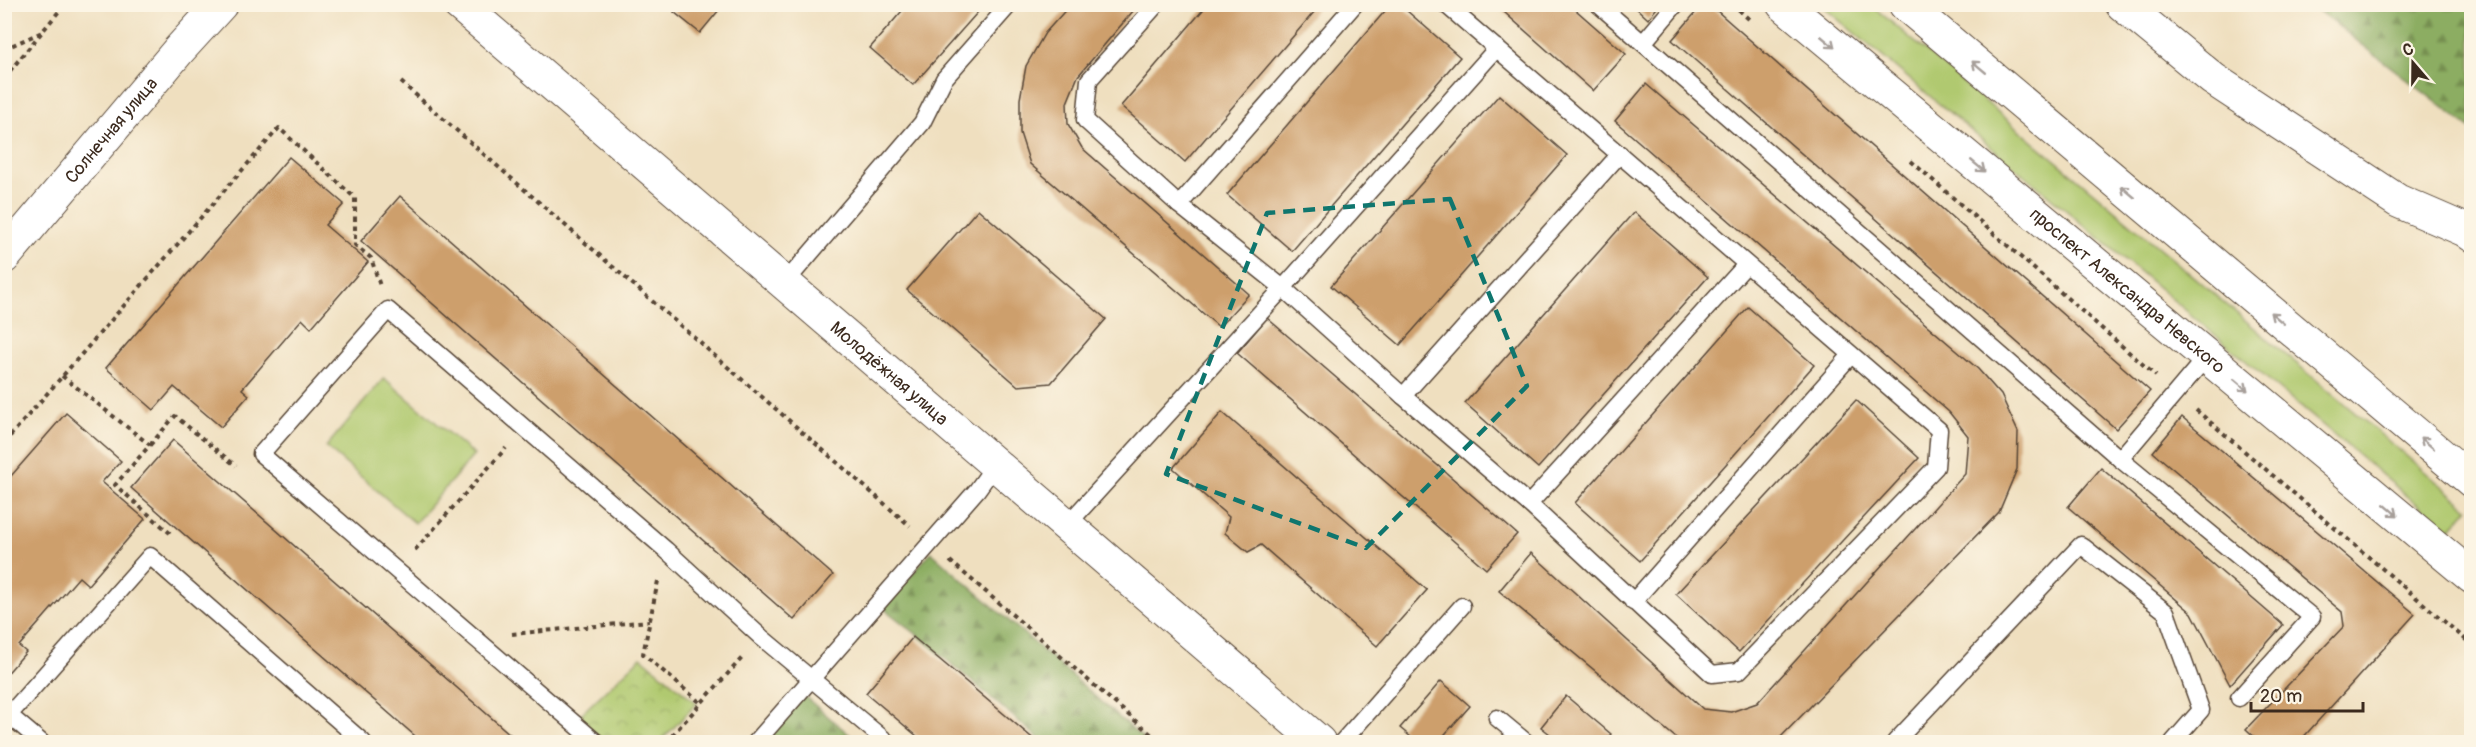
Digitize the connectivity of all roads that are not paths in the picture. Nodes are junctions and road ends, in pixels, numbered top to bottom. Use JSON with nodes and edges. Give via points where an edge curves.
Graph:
{"nodes":[{"id":1,"x":221,"y":4,"type":"edge"},
{"id":2,"x":459,"y":4,"type":"edge"},
{"id":3,"x":1010,"y":4,"type":"edge"},
{"id":4,"x":1156,"y":4,"type":"edge"},
{"id":5,"x":1355,"y":4,"type":"edge"},
{"id":6,"x":1445,"y":4,"type":"edge"},
{"id":7,"x":1598,"y":4,"type":"edge"},
{"id":8,"x":1676,"y":4,"type":"edge"},
{"id":9,"x":1783,"y":4,"type":"edge"},
{"id":10,"x":1905,"y":4,"type":"edge"},
{"id":11,"x":2122,"y":4,"type":"edge"},
{"id":12,"x":1643,"y":43,"type":"junction"},
{"id":13,"x":1497,"y":48,"type":"junction"},
{"id":14,"x":1620,"y":154,"type":"junction"},
{"id":15,"x":1179,"y":205,"type":"junction"},
{"id":16,"x":2472,"y":235,"type":"edge"},
{"id":17,"x":4,"y":257,"type":"edge"},
{"id":18,"x":1746,"y":265,"type":"junction"},
{"id":19,"x":784,"y":284,"type":"junction"},
{"id":20,"x":1283,"y":288,"type":"junction"},
{"id":21,"x":1851,"y":355,"type":"junction"},
{"id":22,"x":2207,"y":356,"type":"junction"},
{"id":23,"x":1403,"y":396,"type":"junction"},
{"id":24,"x":2120,"y":459,"type":"junction"},
{"id":25,"x":995,"y":465,"type":"junction"},
{"id":26,"x":2472,"y":481,"type":"edge"},
{"id":27,"x":1529,"y":504,"type":"junction"},
{"id":28,"x":1066,"y":526,"type":"junction"},
{"id":29,"x":2472,"y":577,"type":"edge"},
{"id":30,"x":1633,"y":602,"type":"junction"},
{"id":31,"x":1462,"y":606,"type":"dead end"},
{"id":32,"x":811,"y":680,"type":"junction"},
{"id":33,"x":2239,"y":698,"type":"dead end"},
{"id":34,"x":1497,"y":718,"type":"dead end"},
{"id":35,"x":41,"y":742,"type":"edge"},
{"id":36,"x":363,"y":742,"type":"edge"},
{"id":37,"x":596,"y":742,"type":"edge"},
{"id":38,"x":756,"y":742,"type":"edge"},
{"id":39,"x":887,"y":742,"type":"edge"},
{"id":40,"x":1319,"y":742,"type":"edge"},
{"id":41,"x":1342,"y":742,"type":"edge"},
{"id":42,"x":1526,"y":742,"type":"edge"},
{"id":43,"x":1895,"y":742,"type":"edge"},
{"id":44,"x":2173,"y":742,"type":"edge"}],
"edges":[{"from":1,"to":17,"type":"street","name":"Солнечная улица"},
{"from":2,"to":19,"type":"street","name":"Молодёжная улица"},
{"from":3,"to":19,"type":"lane","via":[[944,79],[922,123]]},
{"from":4,"to":15,"type":"lane","via":[[1089,80],[1085,120]]},
{"from":5,"to":15,"type":"lane"},
{"from":6,"to":13,"type":"lane"},
{"from":7,"to":12,"type":"lane"},
{"from":8,"to":12,"type":"lane"},
{"from":9,"to":22,"type":"street","name":"проспект Александра Невского","one_way":true},
{"from":26,"to":10,"type":"street","one_way":true},
{"from":11,"to":16,"type":"street","via":[[2213,79],[2398,201]]},
{"from":12,"to":24,"type":"lane"},
{"from":13,"to":14,"type":"lane"},
{"from":13,"to":20,"type":"lane"},
{"from":14,"to":18,"type":"lane"},
{"from":14,"to":23,"type":"lane"},
{"from":15,"to":20,"type":"lane"},
{"from":18,"to":21,"type":"lane"},
{"from":18,"to":27,"type":"lane"},
{"from":19,"to":25,"type":"street","name":"Молодёжная улица"},
{"from":20,"to":23,"type":"lane"},
{"from":20,"to":28,"type":"lane"},
{"from":21,"to":30,"type":"lane"},
{"from":21,"to":30,"type":"lane","via":[[1939,430],[1936,467],[1739,671],[1712,674]]},
{"from":22,"to":24,"type":"lane"},
{"from":22,"to":29,"type":"street","name":"проспект Александра Невского","one_way":true},
{"from":23,"to":27,"type":"lane"},
{"from":24,"to":33,"type":"lane","via":[[2312,617]]},
{"from":25,"to":28,"type":"street","name":"Молодёжная улица"},
{"from":25,"to":32,"type":"lane"},
{"from":27,"to":30,"type":"lane"},
{"from":28,"to":40,"type":"street","name":"Молодёжная улица"},
{"from":31,"to":41,"type":"lane"},
{"from":32,"to":37,"type":"lane","via":[[388,310],[261,454]]},
{"from":32,"to":38,"type":"lane"},
{"from":32,"to":39,"type":"lane"},
{"from":34,"to":42,"type":"lane"},
{"from":35,"to":36,"type":"lane","via":[[9,715],[150,556]]},
{"from":43,"to":44,"type":"lane","via":[[2081,546],[2166,612],[2201,710]]}]}
